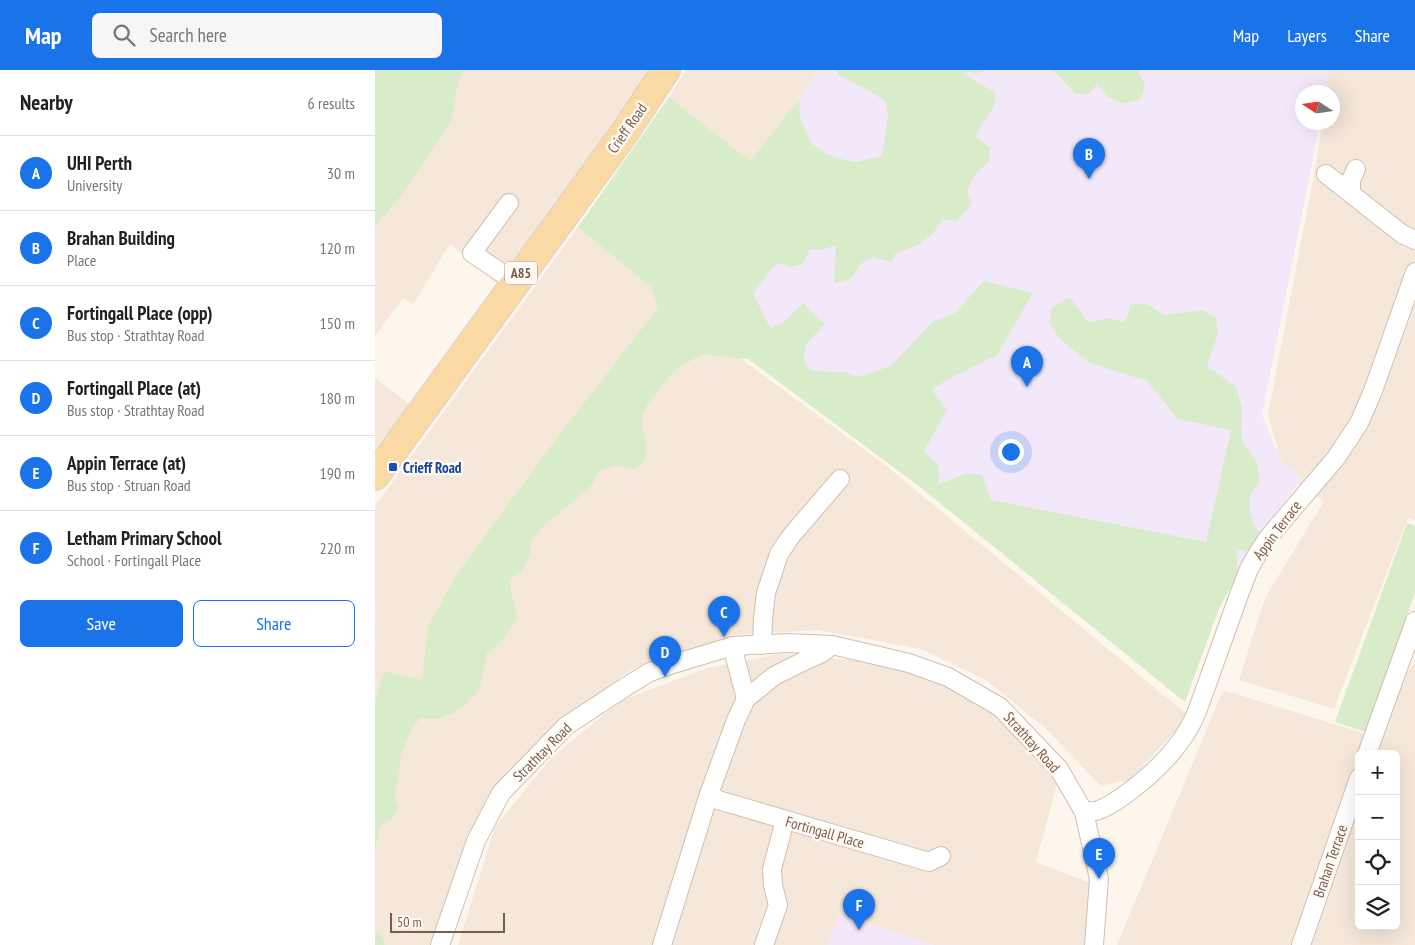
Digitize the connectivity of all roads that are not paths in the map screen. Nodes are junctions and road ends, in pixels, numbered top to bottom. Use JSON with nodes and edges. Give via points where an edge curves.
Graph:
{"nodes":[{"id":1,"x":666,"y":70,"type":"edge"},
{"id":2,"x":1356,"y":169,"type":"dead end"},
{"id":3,"x":1326,"y":174,"type":"dead end"},
{"id":4,"x":1351,"y":193,"type":"junction"},
{"id":5,"x":509,"y":202,"type":"dead end"},
{"id":6,"x":1415,"y":240,"type":"edge"},
{"id":7,"x":1415,"y":272,"type":"edge"},
{"id":8,"x":515,"y":282,"type":"junction"},
{"id":9,"x":375,"y":476,"type":"edge"},
{"id":10,"x":840,"y":479,"type":"dead end"},
{"id":11,"x":1413,"y":630,"type":"edge"},
{"id":12,"x":762,"y":644,"type":"junction"},
{"id":13,"x":831,"y":645,"type":"junction"},
{"id":14,"x":733,"y":646,"type":"junction"},
{"id":15,"x":746,"y":700,"type":"junction"},
{"id":16,"x":1368,"y":750,"type":"edge"},
{"id":17,"x":1355,"y":790,"type":"edge"},
{"id":18,"x":708,"y":797,"type":"junction"},
{"id":19,"x":1084,"y":812,"type":"junction"},
{"id":20,"x":785,"y":820,"type":"junction"},
{"id":21,"x":941,"y":856,"type":"dead end"},
{"id":22,"x":440,"y":945,"type":"edge"},
{"id":23,"x":662,"y":945,"type":"edge"},
{"id":24,"x":764,"y":945,"type":"edge"},
{"id":25,"x":1094,"y":945,"type":"edge"},
{"id":26,"x":1301,"y":945,"type":"edge"}],
"edges":[{"from":1,"to":8,"type":"main road","name":"Crieff Road","number":"A85","via":[[625,132]]},
{"from":2,"to":4,"type":"street","via":[[1351,180]]},
{"from":3,"to":4,"type":"street"},
{"from":4,"to":6,"type":"street","via":[[1402,234]]},
{"from":5,"to":8,"type":"street","via":[[472,254]]},
{"from":7,"to":19,"type":"street","name":"Appin Terrace","via":[[1359,423],[1336,458],[1267,539],[1249,569],[1190,726],[1165,761],[1141,783],[1111,804]]},
{"from":8,"to":9,"type":"main road","name":"Crieff Road","number":"A85"},
{"from":10,"to":12,"type":"street","via":[[779,554],[766,592]]},
{"from":11,"to":16,"type":"street"},
{"from":12,"to":13,"type":"street","name":"Strathtay Road"},
{"from":12,"to":14,"type":"street","name":"Strathtay Road"},
{"from":13,"to":15,"type":"street","via":[[822,653],[775,676]]},
{"from":13,"to":19,"type":"street","name":"Strathtay Road","via":[[891,658],[948,677],[1000,707],[1059,769]]},
{"from":14,"to":15,"type":"street"},
{"from":14,"to":22,"type":"street","name":"Strathtay Road","via":[[651,672],[566,726],[501,793],[476,841]]},
{"from":15,"to":18,"type":"street"},
{"from":17,"to":26,"type":"street","name":"Brahan Terrace"},
{"from":18,"to":20,"type":"street","name":"Fortingall Place"},
{"from":18,"to":23,"type":"street"},
{"from":19,"to":25,"type":"street","name":"Strathtay Road","via":[[1099,879]]},
{"from":20,"to":21,"type":"street","name":"Fortingall Place","via":[[929,862]]},
{"from":20,"to":24,"type":"street","via":[[772,869],[778,905]]}]}
